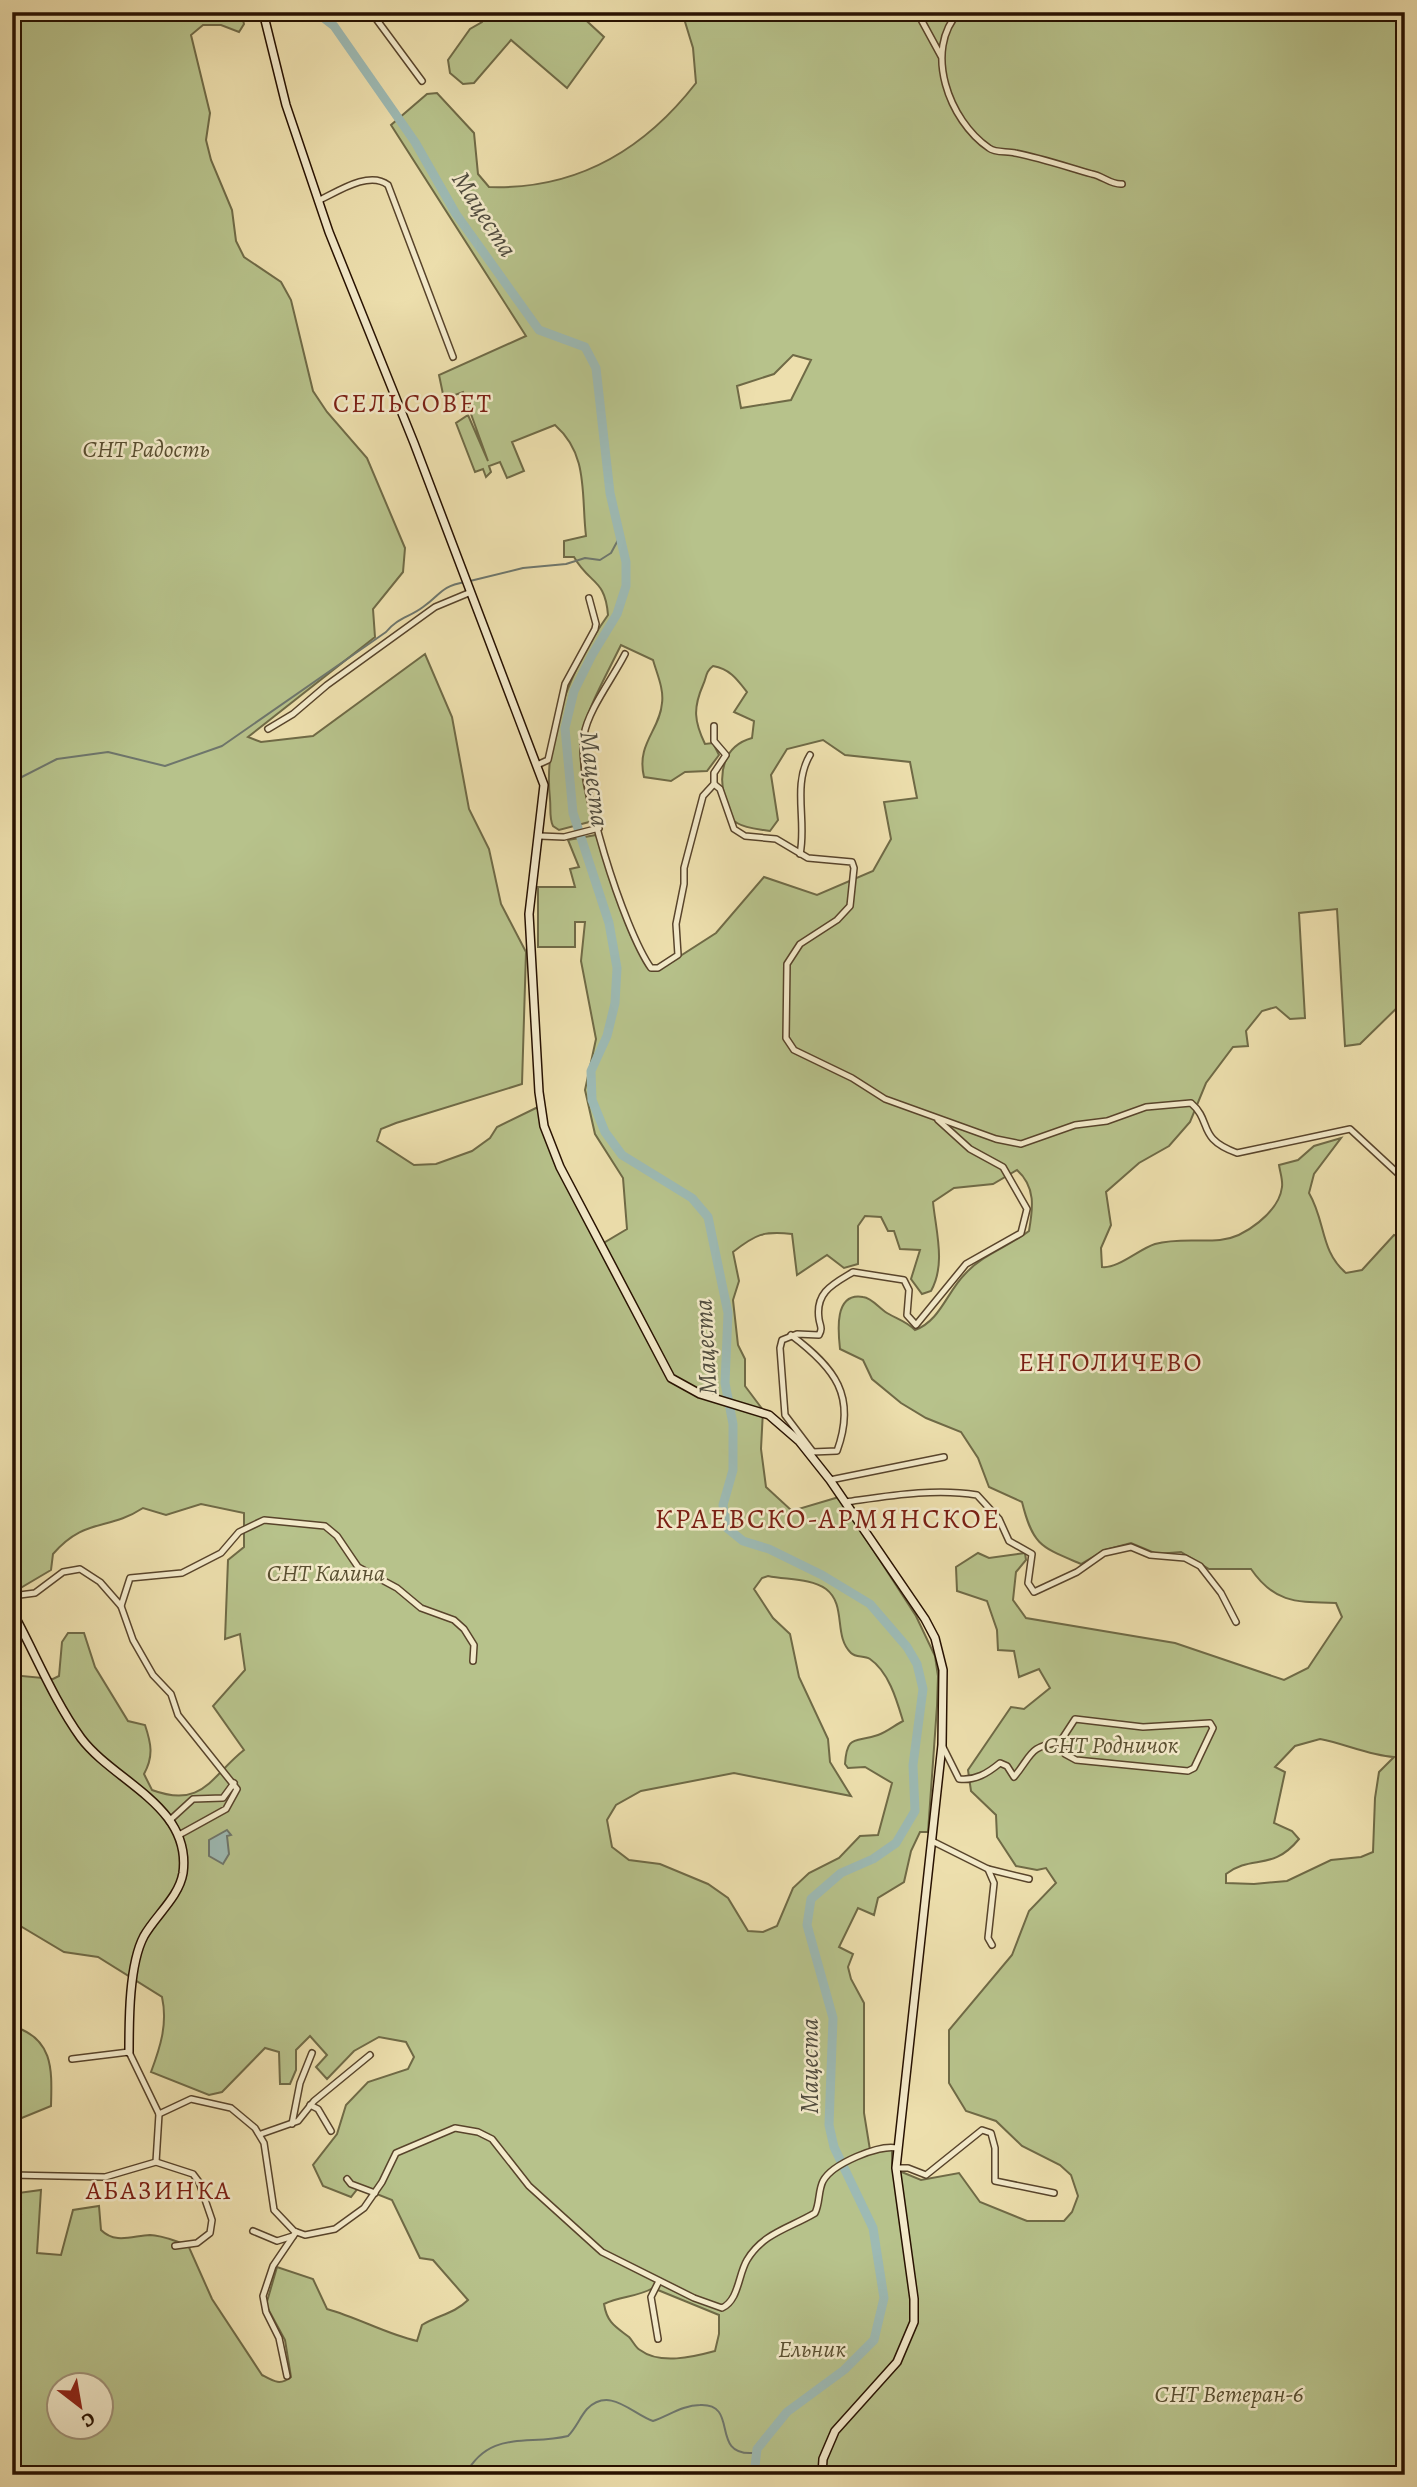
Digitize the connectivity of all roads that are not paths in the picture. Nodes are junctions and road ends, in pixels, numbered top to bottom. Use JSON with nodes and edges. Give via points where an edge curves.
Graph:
{"nodes":[{"id":1,"x":263,"y":12,"type":"edge"},
{"id":2,"x":371,"y":12,"type":"edge"},
{"id":3,"x":917,"y":12,"type":"edge"},
{"id":4,"x":959,"y":12,"type":"edge"},
{"id":5,"x":942,"y":56,"type":"junction"},
{"id":6,"x":422,"y":81,"type":"dead end"},
{"id":7,"x":1122,"y":184,"type":"dead end"},
{"id":8,"x":318,"y":201,"type":"junction"},
{"id":9,"x":453,"y":357,"type":"dead end"},
{"id":10,"x":470,"y":590,"type":"junction"},
{"id":11,"x":589,"y":598,"type":"dead end"},
{"id":12,"x":625,"y":654,"type":"dead end"},
{"id":13,"x":714,"y":726,"type":"dead end"},
{"id":14,"x":268,"y":729,"type":"dead end"},
{"id":15,"x":810,"y":755,"type":"dead end"},
{"id":16,"x":537,"y":765,"type":"junction"},
{"id":17,"x":714,"y":784,"type":"junction"},
{"id":18,"x":598,"y":828,"type":"junction"},
{"id":19,"x":540,"y":836,"type":"junction"},
{"id":20,"x":800,"y":854,"type":"junction"},
{"id":21,"x":936,"y":1118,"type":"junction"},
{"id":22,"x":1405,"y":1180,"type":"edge"},
{"id":23,"x":791,"y":1335,"type":"junction"},
{"id":24,"x":811,"y":1453,"type":"junction"},
{"id":25,"x":944,"y":1457,"type":"dead end"},
{"id":26,"x":831,"y":1480,"type":"junction"},
{"id":27,"x":846,"y":1502,"type":"junction"},
{"id":28,"x":123,"y":1594,"type":"junction"},
{"id":29,"x":12,"y":1596,"type":"edge"},
{"id":30,"x":115,"y":1598,"type":"junction"},
{"id":31,"x":121,"y":1606,"type":"junction"},
{"id":32,"x":12,"y":1611,"type":"edge"},
{"id":33,"x":1236,"y":1622,"type":"dead end"},
{"id":34,"x":472,"y":1661,"type":"dead end"},
{"id":35,"x":1060,"y":1742,"type":"junction"},
{"id":36,"x":942,"y":1745,"type":"junction"},
{"id":37,"x":234,"y":1783,"type":"junction"},
{"id":38,"x":169,"y":1821,"type":"junction"},
{"id":39,"x":179,"y":1835,"type":"junction"},
{"id":40,"x":932,"y":1841,"type":"junction"},
{"id":41,"x":988,"y":1869,"type":"junction"},
{"id":42,"x":1029,"y":1879,"type":"dead end"},
{"id":43,"x":992,"y":1945,"type":"dead end"},
{"id":44,"x":129,"y":2052,"type":"junction"},
{"id":45,"x":312,"y":2053,"type":"dead end"},
{"id":46,"x":370,"y":2056,"type":"dead end"},
{"id":47,"x":72,"y":2059,"type":"dead end"},
{"id":48,"x":310,"y":2105,"type":"junction"},
{"id":49,"x":326,"y":2106,"type":"dead end"},
{"id":50,"x":318,"y":2109,"type":"junction"},
{"id":51,"x":159,"y":2114,"type":"junction"},
{"id":52,"x":292,"y":2124,"type":"junction"},
{"id":53,"x":331,"y":2131,"type":"dead end"},
{"id":54,"x":261,"y":2134,"type":"junction"},
{"id":55,"x":897,"y":2148,"type":"junction"},
{"id":56,"x":156,"y":2162,"type":"junction"},
{"id":57,"x":896,"y":2168,"type":"junction"},
{"id":58,"x":12,"y":2175,"type":"edge"},
{"id":59,"x":347,"y":2179,"type":"dead end"},
{"id":60,"x":375,"y":2193,"type":"junction"},
{"id":61,"x":1054,"y":2193,"type":"dead end"},
{"id":62,"x":253,"y":2231,"type":"dead end"},
{"id":63,"x":294,"y":2234,"type":"junction"},
{"id":64,"x":175,"y":2246,"type":"dead end"},
{"id":65,"x":659,"y":2281,"type":"junction"},
{"id":66,"x":657,"y":2339,"type":"dead end"},
{"id":67,"x":288,"y":2376,"type":"dead end"},
{"id":68,"x":822,"y":2475,"type":"edge"}],
"edges":[{"from":1,"to":8,"type":"street"},
{"from":2,"to":6,"type":"street"},
{"from":3,"to":5,"type":"street"},
{"from":4,"to":5,"type":"street","via":[[946,26]]},
{"from":5,"to":7,"type":"street","via":[[944,80],[961,119],[990,150],[1016,153]]},
{"from":8,"to":9,"type":"street","via":[[366,180],[388,186]]},
{"from":8,"to":10,"type":"street"},
{"from":10,"to":14,"type":"street","via":[[435,607]]},
{"from":10,"to":16,"type":"street"},
{"from":11,"to":16,"type":"street","via":[[596,624],[565,684],[548,760]]},
{"from":12,"to":18,"type":"street","via":[[584,732],[586,791]]},
{"from":13,"to":17,"type":"street","via":[[714,741],[726,755],[714,773]]},
{"from":15,"to":20,"type":"street","via":[[801,781],[804,837]]},
{"from":16,"to":19,"type":"street","via":[[544,785]]},
{"from":17,"to":18,"type":"street","via":[[703,796],[684,868],[676,924],[678,955],[658,968],[651,968],[637,946]]},
{"from":17,"to":20,"type":"street","via":[[734,829],[746,836],[776,839]]},
{"from":18,"to":19,"type":"street","via":[[565,837]]},
{"from":19,"to":24,"type":"street","via":[[529,914],[539,1092],[544,1126],[560,1167],[667,1372],[680,1386],[754,1409],[787,1429]]},
{"from":20,"to":21,"type":"street","via":[[852,862],[855,872],[850,906],[800,944],[787,964],[786,1038],[790,1046],[885,1099]]},
{"from":21,"to":22,"type":"street","via":[[1021,1144],[1146,1107],[1191,1103],[1209,1137],[1237,1153],[1350,1129]]},
{"from":21,"to":23,"type":"street","via":[[970,1149],[1008,1173],[1027,1209],[1021,1233],[967,1264],[919,1324],[912,1325],[909,1320],[909,1290],[904,1280],[853,1272],[824,1291],[818,1308],[819,1335]]},
{"from":23,"to":24,"type":"street","via":[[782,1340],[780,1348],[782,1402],[786,1417]]},
{"from":23,"to":24,"type":"street","via":[[826,1364],[847,1408],[837,1451]]},
{"from":24,"to":26,"type":"street"},
{"from":25,"to":26,"type":"street"},
{"from":26,"to":27,"type":"street"},
{"from":27,"to":33,"type":"street","via":[[895,1495],[977,1495],[999,1518],[1009,1541],[1032,1554],[1028,1583],[1034,1592],[1122,1547],[1185,1558],[1211,1577]]},
{"from":27,"to":36,"type":"street","via":[[935,1638],[943,1670]]},
{"from":28,"to":30,"type":"street"},
{"from":28,"to":31,"type":"street"},
{"from":28,"to":34,"type":"street","via":[[130,1578],[182,1573],[221,1553],[240,1532],[264,1520],[325,1526],[358,1567],[421,1608],[454,1620],[464,1629],[474,1645]]},
{"from":29,"to":30,"type":"street","via":[[35,1593],[63,1572],[79,1569]]},
{"from":30,"to":31,"type":"street"},
{"from":31,"to":37,"type":"street","via":[[133,1640],[153,1675],[171,1694],[178,1715]]},
{"from":32,"to":38,"type":"street","via":[[81,1738]]},
{"from":35,"to":35,"type":"street","via":[[1073,1719],[1143,1727],[1210,1723],[1213,1728],[1195,1768],[1188,1771],[1076,1760],[1065,1754]]},
{"from":35,"to":36,"type":"street","via":[[1035,1748],[1014,1777],[1000,1763],[988,1773],[962,1780]]},
{"from":36,"to":40,"type":"street"},
{"from":37,"to":38,"type":"street","via":[[223,1798],[193,1799]]},
{"from":37,"to":39,"type":"street","via":[[236,1793],[226,1809]]},
{"from":38,"to":39,"type":"street"},
{"from":39,"to":44,"type":"street","via":[[183,1860],[178,1888],[144,1937],[136,1958]]},
{"from":40,"to":41,"type":"street"},
{"from":40,"to":55,"type":"street"},
{"from":41,"to":42,"type":"street"},
{"from":41,"to":43,"type":"street","via":[[995,1883],[988,1938]]},
{"from":44,"to":47,"type":"street"},
{"from":44,"to":51,"type":"street"},
{"from":45,"to":52,"type":"street"},
{"from":46,"to":48,"type":"street"},
{"from":48,"to":50,"type":"street"},
{"from":48,"to":52,"type":"street"},
{"from":49,"to":50,"type":"street"},
{"from":50,"to":53,"type":"street"},
{"from":51,"to":54,"type":"street","via":[[191,2099],[230,2108]]},
{"from":51,"to":56,"type":"street"},
{"from":52,"to":54,"type":"street"},
{"from":54,"to":63,"type":"street","via":[[274,2210]]},
{"from":55,"to":57,"type":"street"},
{"from":55,"to":65,"type":"street","via":[[876,2148],[836,2167],[822,2182],[815,2213],[765,2239],[748,2259],[729,2304],[718,2307]]},
{"from":56,"to":58,"type":"street","via":[[105,2177]]},
{"from":56,"to":64,"type":"street","via":[[193,2175],[206,2195],[212,2220],[209,2233],[197,2243]]},
{"from":57,"to":61,"type":"street","via":[[926,2175],[987,2130],[995,2148],[995,2181]]},
{"from":57,"to":68,"type":"street","via":[[914,2322],[897,2362],[835,2431],[823,2459]]},
{"from":59,"to":60,"type":"street"},
{"from":60,"to":63,"type":"street","via":[[364,2208],[335,2229]]},
{"from":60,"to":65,"type":"street","via":[[396,2152],[463,2127],[492,2139],[529,2186],[601,2252]]},
{"from":62,"to":63,"type":"street","via":[[277,2241]]},
{"from":63,"to":67,"type":"street","via":[[273,2266],[263,2296]]},
{"from":65,"to":66,"type":"street","via":[[651,2297]]}]}
